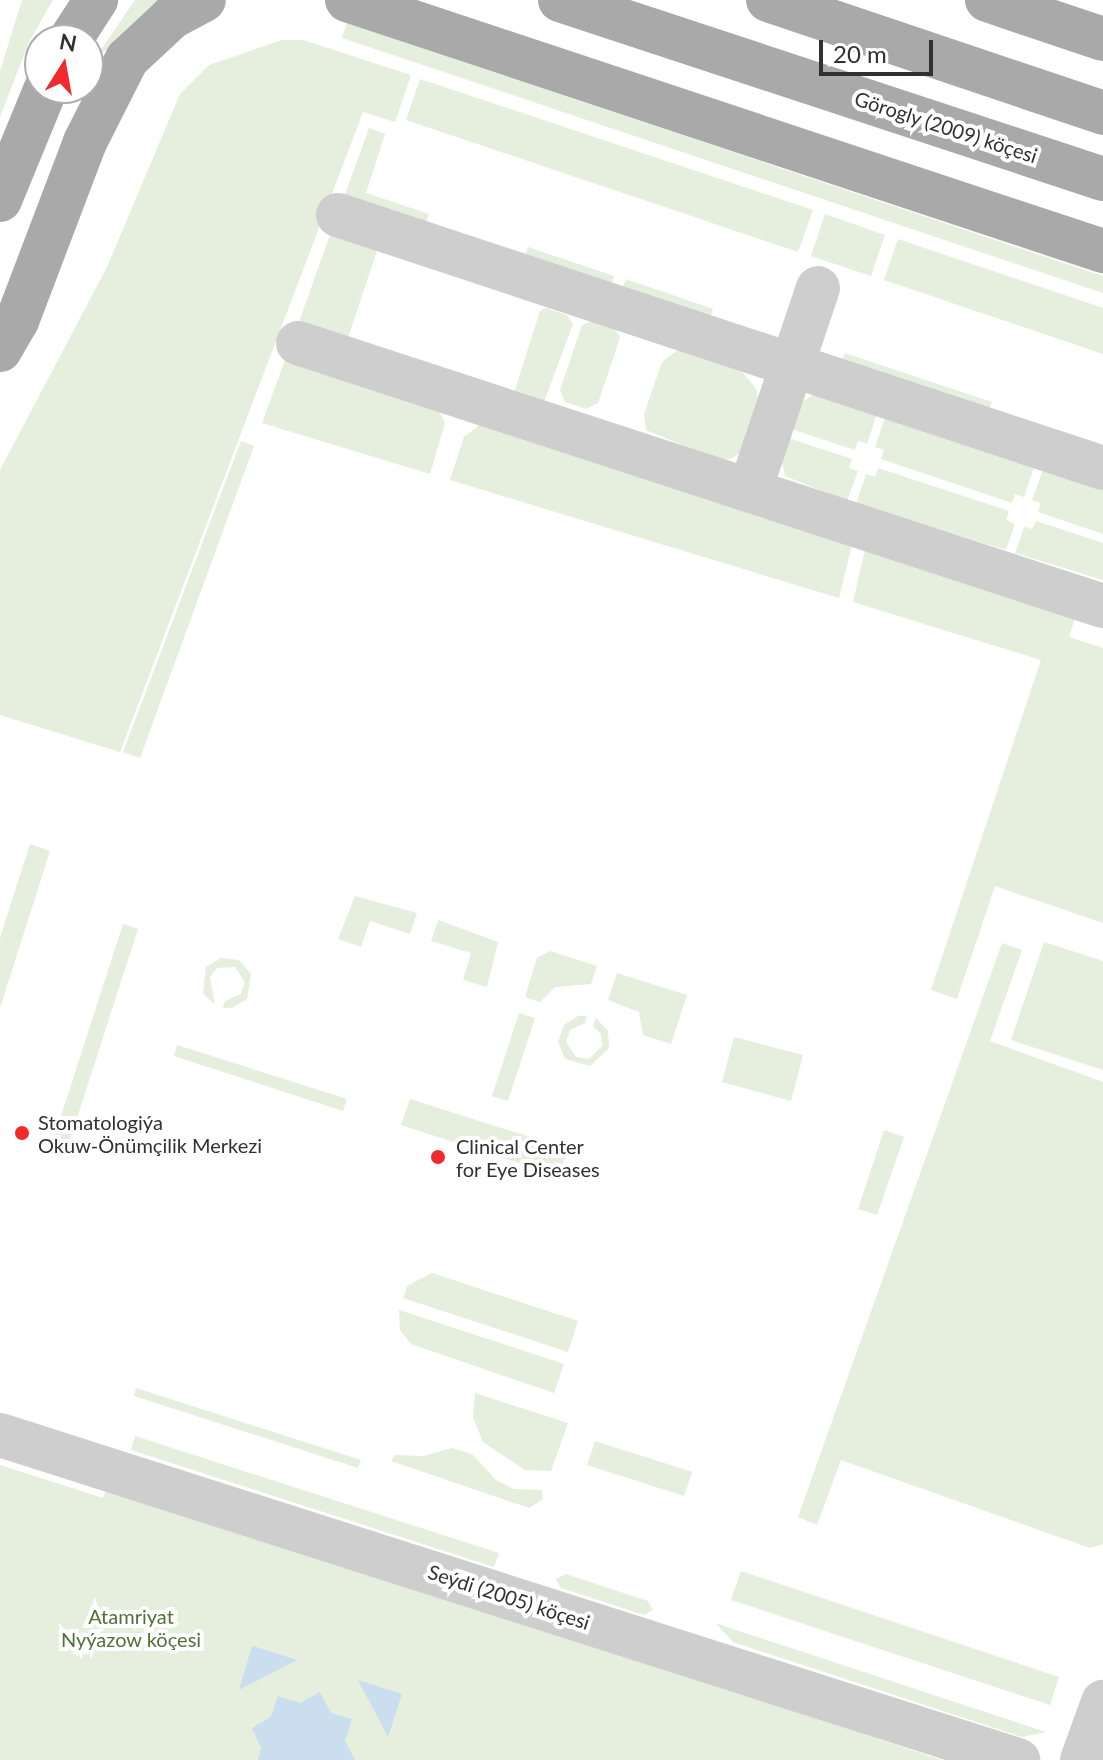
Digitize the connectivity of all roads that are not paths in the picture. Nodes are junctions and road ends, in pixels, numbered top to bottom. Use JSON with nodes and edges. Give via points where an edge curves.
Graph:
{"nodes":[{"id":1,"x":96,"y":0,"type":"edge"},
{"id":2,"x":204,"y":0,"type":"edge"},
{"id":3,"x":347,"y":0,"type":"edge"},
{"id":4,"x":560,"y":0,"type":"edge"},
{"id":5,"x":768,"y":0,"type":"edge"},
{"id":6,"x":987,"y":0,"type":"edge"},
{"id":7,"x":80,"y":24,"type":"edge"},
{"id":8,"x":1103,"y":39,"type":"edge"},
{"id":9,"x":39,"y":104,"type":"edge"},
{"id":10,"x":1103,"y":113,"type":"edge"},
{"id":11,"x":1103,"y":179,"type":"edge"},
{"id":12,"x":0,"y":200,"type":"edge"},
{"id":13,"x":338,"y":215,"type":"dead end"},
{"id":14,"x":1103,"y":251,"type":"edge"},
{"id":15,"x":818,"y":288,"type":"dead end"},
{"id":16,"x":298,"y":343,"type":"dead end"},
{"id":17,"x":0,"y":350,"type":"edge"},
{"id":18,"x":792,"y":366,"type":"junction"},
{"id":19,"x":1103,"y":468,"type":"edge"},
{"id":20,"x":750,"y":490,"type":"junction"},
{"id":21,"x":1103,"y":606,"type":"edge"},
{"id":22,"x":0,"y":1435,"type":"edge"},
{"id":23,"x":1103,"y":1702,"type":"edge"},
{"id":24,"x":1018,"y":1760,"type":"edge"},
{"id":25,"x":1082,"y":1760,"type":"edge"}],
"edges":[{"from":1,"to":7,"type":"main road"},
{"from":2,"to":17,"type":"main road","via":[[172,17],[127,59],[85,142],[17,321]]},
{"from":3,"to":14,"type":"main road"},
{"from":4,"to":11,"type":"main road","name":"Görogly (2009) köçesi"},
{"from":5,"to":10,"type":"main road"},
{"from":6,"to":8,"type":"main road"},
{"from":9,"to":12,"type":"main road"},
{"from":13,"to":18,"type":"street"},
{"from":15,"to":18,"type":"street"},
{"from":16,"to":20,"type":"street"},
{"from":18,"to":19,"type":"street"},
{"from":18,"to":20,"type":"street"},
{"from":20,"to":21,"type":"street"},
{"from":22,"to":24,"type":"street","name":"Seýdi (2005) köçesi"},
{"from":23,"to":25,"type":"street"}]}
